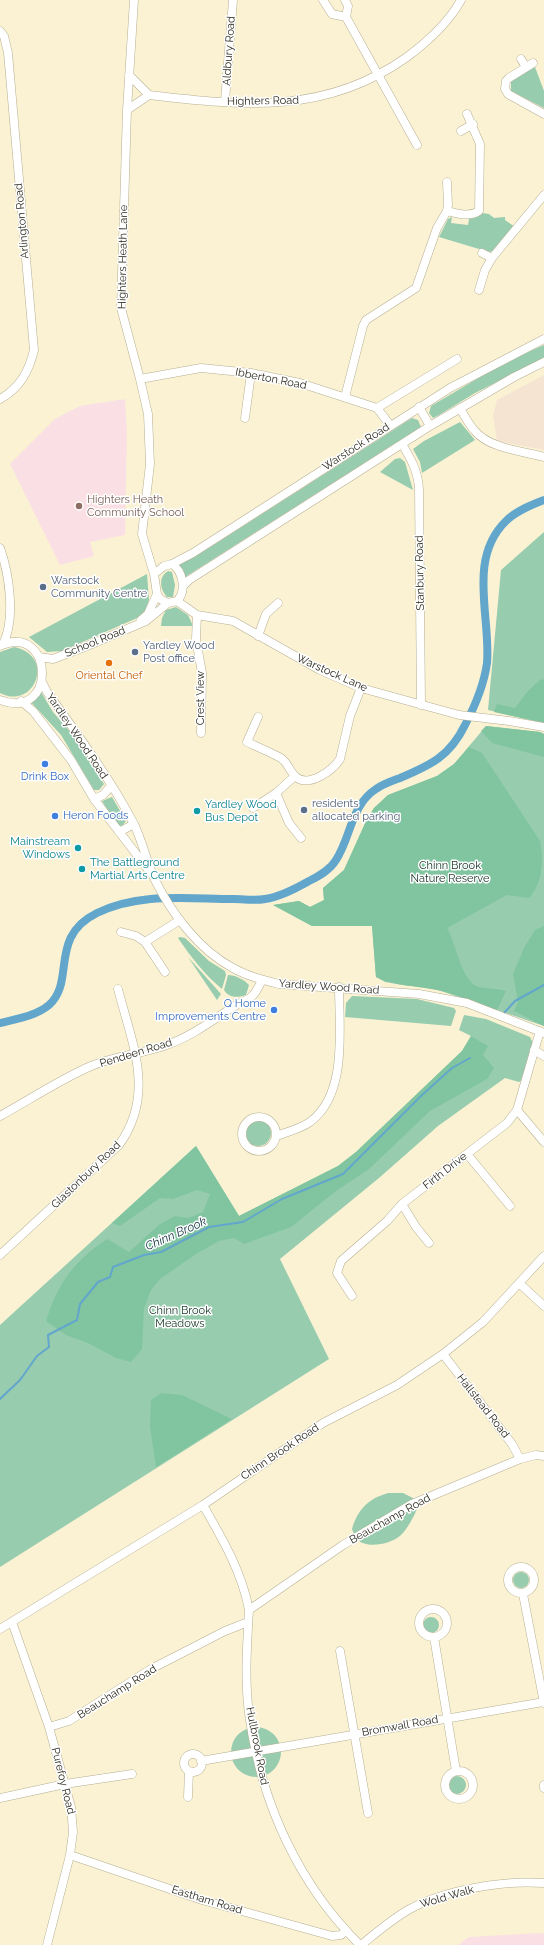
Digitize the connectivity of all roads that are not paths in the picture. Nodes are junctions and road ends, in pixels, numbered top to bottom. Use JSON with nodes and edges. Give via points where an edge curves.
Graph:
{"nodes":[{"id":1,"x":134,"y":0,"type":"edge"},
{"id":2,"x":233,"y":0,"type":"edge"},
{"id":3,"x":323,"y":0,"type":"edge"},
{"id":4,"x":345,"y":0,"type":"edge"},
{"id":5,"x":461,"y":0,"type":"edge"},
{"id":6,"x":346,"y":17,"type":"junction"},
{"id":7,"x":0,"y":31,"type":"edge"},
{"id":8,"x":527,"y":63,"type":"dead end"},
{"id":9,"x":129,"y":75,"type":"junction"},
{"id":10,"x":378,"y":76,"type":"junction"},
{"id":11,"x":149,"y":95,"type":"junction"},
{"id":12,"x":225,"y":101,"type":"junction"},
{"id":13,"x":127,"y":110,"type":"junction"},
{"id":14,"x":467,"y":114,"type":"dead end"},
{"id":15,"x":544,"y":114,"type":"edge"},
{"id":16,"x":473,"y":124,"type":"junction"},
{"id":17,"x":461,"y":131,"type":"dead end"},
{"id":18,"x":417,"y":145,"type":"dead end"},
{"id":19,"x":447,"y":182,"type":"dead end"},
{"id":20,"x":544,"y":195,"type":"edge"},
{"id":21,"x":447,"y":211,"type":"junction"},
{"id":22,"x":482,"y":253,"type":"dead end"},
{"id":23,"x":492,"y":258,"type":"junction"},
{"id":24,"x":479,"y":290,"type":"dead end"},
{"id":25,"x":544,"y":339,"type":"edge"},
{"id":26,"x":458,"y":359,"type":"dead end"},
{"id":27,"x":544,"y":362,"type":"edge"},
{"id":28,"x":251,"y":373,"type":"junction"},
{"id":29,"x":140,"y":379,"type":"junction"},
{"id":30,"x":345,"y":397,"type":"junction"},
{"id":31,"x":0,"y":399,"type":"edge"},
{"id":32,"x":419,"y":407,"type":"junction"},
{"id":33,"x":377,"y":408,"type":"junction"},
{"id":34,"x":460,"y":408,"type":"junction"},
{"id":35,"x":245,"y":418,"type":"dead end"},
{"id":36,"x":390,"y":425,"type":"junction"},
{"id":37,"x":430,"y":426,"type":"junction"},
{"id":38,"x":402,"y":444,"type":"junction"},
{"id":39,"x":544,"y":457,"type":"edge"},
{"id":40,"x":0,"y":548,"type":"edge"},
{"id":41,"x":148,"y":557,"type":"junction"},
{"id":42,"x":168,"y":565,"type":"junction"},
{"id":43,"x":154,"y":574,"type":"junction"},
{"id":44,"x":183,"y":586,"type":"junction"},
{"id":45,"x":156,"y":594,"type":"junction"},
{"id":46,"x":177,"y":601,"type":"junction"},
{"id":47,"x":168,"y":603,"type":"junction"},
{"id":48,"x":278,"y":603,"type":"dead end"},
{"id":49,"x":197,"y":615,"type":"junction"},
{"id":50,"x":136,"y":625,"type":"junction"},
{"id":51,"x":9,"y":626,"type":"junction"},
{"id":52,"x":258,"y":636,"type":"junction"},
{"id":53,"x":18,"y":643,"type":"junction"},
{"id":54,"x":2,"y":645,"type":"edge"},
{"id":55,"x":39,"y":657,"type":"junction"},
{"id":56,"x":53,"y":659,"type":"junction"},
{"id":57,"x":43,"y":671,"type":"junction"},
{"id":58,"x":42,"y":682,"type":"junction"},
{"id":59,"x":361,"y":688,"type":"junction"},
{"id":60,"x":0,"y":700,"type":"edge"},
{"id":61,"x":21,"y":701,"type":"junction"},
{"id":62,"x":421,"y":705,"type":"junction"},
{"id":63,"x":258,"y":718,"type":"dead end"},
{"id":64,"x":544,"y":727,"type":"edge"},
{"id":65,"x":201,"y":733,"type":"dead end"},
{"id":66,"x":295,"y":776,"type":"junction"},
{"id":67,"x":111,"y":786,"type":"junction"},
{"id":68,"x":276,"y":793,"type":"junction"},
{"id":69,"x":94,"y":799,"type":"junction"},
{"id":70,"x":253,"y":808,"type":"dead end"},
{"id":71,"x":134,"y":824,"type":"junction"},
{"id":72,"x":119,"y":832,"type":"junction"},
{"id":73,"x":301,"y":838,"type":"dead end"},
{"id":74,"x":154,"y":878,"type":"junction"},
{"id":75,"x":180,"y":920,"type":"junction"},
{"id":76,"x":121,"y":932,"type":"dead end"},
{"id":77,"x":145,"y":942,"type":"junction"},
{"id":78,"x":165,"y":972,"type":"dead end"},
{"id":79,"x":262,"y":980,"type":"junction"},
{"id":80,"x":339,"y":987,"type":"junction"},
{"id":81,"x":118,"y":988,"type":"dead end"},
{"id":82,"x":542,"y":1032,"type":"edge"},
{"id":83,"x":534,"y":1050,"type":"junction"},
{"id":84,"x":134,"y":1053,"type":"junction"},
{"id":85,"x":544,"y":1056,"type":"edge"},
{"id":86,"x":517,"y":1110,"type":"junction"},
{"id":87,"x":0,"y":1116,"type":"edge"},
{"id":88,"x":276,"y":1136,"type":"junction"},
{"id":89,"x":544,"y":1142,"type":"edge"},
{"id":90,"x":467,"y":1154,"type":"junction"},
{"id":91,"x":402,"y":1204,"type":"junction"},
{"id":92,"x":510,"y":1206,"type":"dead end"},
{"id":93,"x":429,"y":1243,"type":"dead end"},
{"id":94,"x":0,"y":1256,"type":"edge"},
{"id":95,"x":544,"y":1256,"type":"edge"},
{"id":96,"x":519,"y":1283,"type":"junction"},
{"id":97,"x":352,"y":1296,"type":"dead end"},
{"id":98,"x":544,"y":1306,"type":"edge"},
{"id":99,"x":443,"y":1354,"type":"junction"},
{"id":100,"x":544,"y":1456,"type":"edge"},
{"id":101,"x":520,"y":1459,"type":"junction"},
{"id":102,"x":203,"y":1505,"type":"junction"},
{"id":103,"x":523,"y":1594,"type":"dead end"},
{"id":104,"x":249,"y":1610,"type":"junction"},
{"id":105,"x":12,"y":1622,"type":"junction"},
{"id":106,"x":248,"y":1622,"type":"junction"},
{"id":107,"x":0,"y":1629,"type":"edge"},
{"id":108,"x":434,"y":1637,"type":"dead end"},
{"id":109,"x":340,"y":1651,"type":"dead end"},
{"id":110,"x":544,"y":1702,"type":"edge"},
{"id":111,"x":447,"y":1718,"type":"junction"},
{"id":112,"x":49,"y":1727,"type":"junction"},
{"id":113,"x":354,"y":1735,"type":"junction"},
{"id":114,"x":256,"y":1752,"type":"junction"},
{"id":115,"x":201,"y":1761,"type":"junction"},
{"id":116,"x":189,"y":1771,"type":"junction"},
{"id":117,"x":456,"y":1771,"type":"dead end"},
{"id":118,"x":132,"y":1774,"type":"dead end"},
{"id":119,"x":65,"y":1784,"type":"junction"},
{"id":120,"x":544,"y":1785,"type":"edge"},
{"id":121,"x":544,"y":1788,"type":"edge"},
{"id":122,"x":188,"y":1797,"type":"dead end"},
{"id":123,"x":0,"y":1798,"type":"edge"},
{"id":124,"x":368,"y":1813,"type":"dead end"},
{"id":125,"x":70,"y":1855,"type":"junction"},
{"id":126,"x":544,"y":1883,"type":"edge"},
{"id":127,"x":346,"y":1931,"type":"junction"},
{"id":128,"x":47,"y":1945,"type":"edge"},
{"id":129,"x":361,"y":1945,"type":"edge"}],
"edges":[{"from":1,"to":9,"type":"street","name":"Highters Heath Lane"},
{"from":2,"to":12,"type":"street","name":"Aldbury Road"},
{"from":3,"to":6,"type":"street","via":[[332,14]]},
{"from":4,"to":6,"type":"street","via":[[348,6]]},
{"from":5,"to":10,"type":"street","name":"Highters Road","via":[[419,48]]},
{"from":6,"to":10,"type":"street"},
{"from":7,"to":31,"type":"street","name":"Arlington Road","via":[[4,36],[8,53],[34,350],[30,366],[22,381],[10,394]]},
{"from":8,"to":15,"type":"street","via":[[506,81],[506,89],[508,94]]},
{"from":9,"to":11,"type":"street"},
{"from":9,"to":13,"type":"street","name":"Highters Heath Lane"},
{"from":10,"to":12,"type":"street","name":"Highters Road","via":[[331,95],[306,100],[284,103]]},
{"from":10,"to":18,"type":"street"},
{"from":11,"to":12,"type":"street","name":"Highters Road","via":[[197,101]]},
{"from":11,"to":13,"type":"street"},
{"from":13,"to":29,"type":"street","name":"Highters Heath Lane","via":[[121,308]]},
{"from":14,"to":16,"type":"street"},
{"from":16,"to":17,"type":"street"},
{"from":16,"to":21,"type":"street","via":[[480,144],[479,211],[474,215],[465,215]]},
{"from":19,"to":21,"type":"street"},
{"from":20,"to":23,"type":"street"},
{"from":21,"to":30,"type":"street","via":[[437,228],[416,288],[371,317],[363,326]]},
{"from":22,"to":23,"type":"street"},
{"from":23,"to":24,"type":"street"},
{"from":25,"to":32,"type":"street","name":"Warstock Road","via":[[506,357]]},
{"from":26,"to":33,"type":"street","via":[[447,370]]},
{"from":27,"to":34,"type":"street","name":"Warstock Road"},
{"from":28,"to":29,"type":"street","name":"Ibberton Road","via":[[201,368]]},
{"from":28,"to":30,"type":"street","name":"Ibberton Road","via":[[300,383]]},
{"from":28,"to":35,"type":"street"},
{"from":29,"to":41,"type":"street","name":"Highters Heath Lane","via":[[148,414],[150,447],[142,531]]},
{"from":30,"to":33,"type":"street","name":"Ibberton Road"},
{"from":32,"to":36,"type":"street","name":"Warstock Road"},
{"from":32,"to":37,"type":"street"},
{"from":33,"to":36,"type":"street"},
{"from":34,"to":37,"type":"street","name":"Warstock Road"},
{"from":34,"to":39,"type":"street","via":[[474,431],[483,439]]},
{"from":36,"to":42,"type":"street","name":"Warstock Road","via":[[193,553]]},
{"from":37,"to":38,"type":"street","name":"Warstock Road"},
{"from":38,"to":44,"type":"street","name":"Warstock Road"},
{"from":38,"to":62,"type":"street","name":"Stanbury Road","via":[[413,463],[419,484]]},
{"from":40,"to":51,"type":"street","via":[[7,572]]},
{"from":41,"to":42,"type":"street"},
{"from":41,"to":43,"type":"street","name":"Highters Heath Lane"},
{"from":42,"to":43,"type":"street"},
{"from":42,"to":44,"type":"street","via":[[180,574]]},
{"from":43,"to":45,"type":"street"},
{"from":44,"to":46,"type":"street","via":[[182,595]]},
{"from":45,"to":47,"type":"street"},
{"from":45,"to":50,"type":"street","name":"School Road","via":[[148,614]]},
{"from":46,"to":47,"type":"street"},
{"from":46,"to":49,"type":"street","name":"Warstock Lane"},
{"from":47,"to":50,"type":"street","name":"School Road","via":[[146,621]]},
{"from":48,"to":52,"type":"street","via":[[266,614]]},
{"from":49,"to":52,"type":"street","name":"Warstock Lane","via":[[232,622]]},
{"from":49,"to":65,"type":"street","name":"Crest View","via":[[196,639],[202,673]]},
{"from":50,"to":56,"type":"street","name":"School Road"},
{"from":51,"to":53,"type":"street"},
{"from":51,"to":54,"type":"street"},
{"from":52,"to":59,"type":"street","name":"Warstock Lane","via":[[320,670]]},
{"from":53,"to":54,"type":"street"},
{"from":53,"to":55,"type":"street","via":[[31,648]]},
{"from":55,"to":56,"type":"street","name":"School Road"},
{"from":55,"to":57,"type":"street"},
{"from":56,"to":57,"type":"street","name":"School Road"},
{"from":57,"to":58,"type":"street"},
{"from":58,"to":61,"type":"street","via":[[33,695]]},
{"from":58,"to":67,"type":"street","name":"Yardley Wood Road","via":[[46,692],[94,756]]},
{"from":59,"to":62,"type":"street","name":"Warstock Lane"},
{"from":59,"to":66,"type":"street","via":[[350,716],[346,739],[337,764],[310,780],[302,781]]},
{"from":60,"to":61,"type":"street"},
{"from":61,"to":69,"type":"street","name":"Yardley Wood Road","via":[[33,711],[71,760]]},
{"from":62,"to":64,"type":"street","name":"Warstock Lane","via":[[459,715]]},
{"from":63,"to":66,"type":"street","via":[[247,742],[282,759]]},
{"from":66,"to":68,"type":"street"},
{"from":67,"to":69,"type":"street","via":[[103,795]]},
{"from":67,"to":71,"type":"street","name":"Yardley Wood Road"},
{"from":68,"to":70,"type":"street"},
{"from":68,"to":73,"type":"street","via":[[290,823]]},
{"from":69,"to":72,"type":"street","name":"Yardley Wood Road"},
{"from":71,"to":72,"type":"street"},
{"from":71,"to":74,"type":"street","name":"Yardley Wood Road","via":[[146,850]]},
{"from":72,"to":74,"type":"street","name":"Yardley Wood Road"},
{"from":74,"to":75,"type":"street","name":"Yardley Wood Road"},
{"from":75,"to":77,"type":"street"},
{"from":75,"to":79,"type":"street","name":"Yardley Wood Road","via":[[198,942],[219,959]]},
{"from":76,"to":77,"type":"street","via":[[136,936]]},
{"from":77,"to":78,"type":"street"},
{"from":79,"to":80,"type":"street","name":"Yardley Wood Road","via":[[300,987]]},
{"from":79,"to":84,"type":"street","name":"Pendeen Road","via":[[254,996],[201,1028],[163,1046]]},
{"from":80,"to":82,"type":"street","name":"Yardley Wood Road","via":[[419,994],[467,1003]]},
{"from":80,"to":88,"type":"street","via":[[338,1069],[331,1094],[321,1112],[309,1123]]},
{"from":81,"to":84,"type":"street","name":"Glastonbury Road"},
{"from":82,"to":83,"type":"street","name":"Firth Drive"},
{"from":83,"to":85,"type":"street"},
{"from":83,"to":86,"type":"street","name":"Firth Drive"},
{"from":84,"to":87,"type":"street","name":"Pendeen Road","via":[[89,1067]]},
{"from":84,"to":94,"type":"street","name":"Glastonbury Road","via":[[140,1080],[139,1096],[137,1111],[128,1132],[119,1145]]},
{"from":86,"to":89,"type":"street"},
{"from":86,"to":90,"type":"street","name":"Firth Drive","via":[[507,1123]]},
{"from":88,"to":88,"type":"street","via":[[271,1146],[256,1151],[246,1146],[242,1131],[248,1121],[264,1117],[274,1125]]},
{"from":90,"to":91,"type":"street","name":"Firth Drive"},
{"from":90,"to":92,"type":"street"},
{"from":91,"to":93,"type":"street"},
{"from":91,"to":97,"type":"street","name":"Firth Drive","via":[[387,1222],[341,1262],[337,1273]]},
{"from":95,"to":96,"type":"street","name":"Chinn Brook Road"},
{"from":96,"to":98,"type":"street"},
{"from":96,"to":99,"type":"street","name":"Chinn Brook Road","via":[[483,1322]]},
{"from":99,"to":101,"type":"street","name":"Hallstead Road","via":[[512,1444]]},
{"from":99,"to":102,"type":"street","name":"Chinn Brook Road","via":[[397,1385],[323,1423]]},
{"from":100,"to":101,"type":"street","name":"Beauchamp Road"},
{"from":101,"to":104,"type":"street","name":"Beauchamp Road","via":[[412,1504],[343,1545]]},
{"from":102,"to":104,"type":"street","name":"Hullbrook Road","via":[[229,1551]]},
{"from":102,"to":105,"type":"street","name":"Chinn Brook Road"},
{"from":103,"to":110,"type":"street"},
{"from":104,"to":106,"type":"street","name":"Hullbrook Road"},
{"from":105,"to":107,"type":"street","name":"Chinn Brook Road"},
{"from":105,"to":112,"type":"street","name":"Purefoy Road"},
{"from":106,"to":112,"type":"street","name":"Beauchamp Road","via":[[151,1669],[68,1721]]},
{"from":106,"to":114,"type":"street","name":"Hullbrook Road","via":[[247,1690]]},
{"from":108,"to":111,"type":"street"},
{"from":109,"to":113,"type":"street"},
{"from":110,"to":111,"type":"street","name":"Bromwall Road"},
{"from":111,"to":113,"type":"street","name":"Bromwall Road"},
{"from":111,"to":117,"type":"street"},
{"from":112,"to":119,"type":"street","name":"Purefoy Road"},
{"from":113,"to":114,"type":"street","name":"Bromwall Road"},
{"from":113,"to":124,"type":"street"},
{"from":114,"to":115,"type":"street","name":"Bromwall Road"},
{"from":114,"to":127,"type":"street","name":"Hullbrook Road","via":[[267,1797],[300,1868],[320,1899]]},
{"from":115,"to":116,"type":"street","via":[[200,1769],[195,1772]]},
{"from":115,"to":116,"type":"street","via":[[196,1754],[187,1756],[184,1764]]},
{"from":116,"to":122,"type":"street"},
{"from":118,"to":119,"type":"street"},
{"from":119,"to":123,"type":"street"},
{"from":119,"to":125,"type":"street","name":"Purefoy Road","via":[[71,1807],[73,1832]]},
{"from":120,"to":121,"type":"street"},
{"from":125,"to":127,"type":"street","name":"Eastham Road","via":[[202,1900],[332,1936],[341,1935]]},
{"from":125,"to":128,"type":"street","name":"Purefoy Road"},
{"from":126,"to":129,"type":"street","name":"Wold Walk","via":[[514,1883],[472,1889],[431,1900],[408,1910]]},
{"from":127,"to":129,"type":"street","name":"Hullbrook Road"}]}
